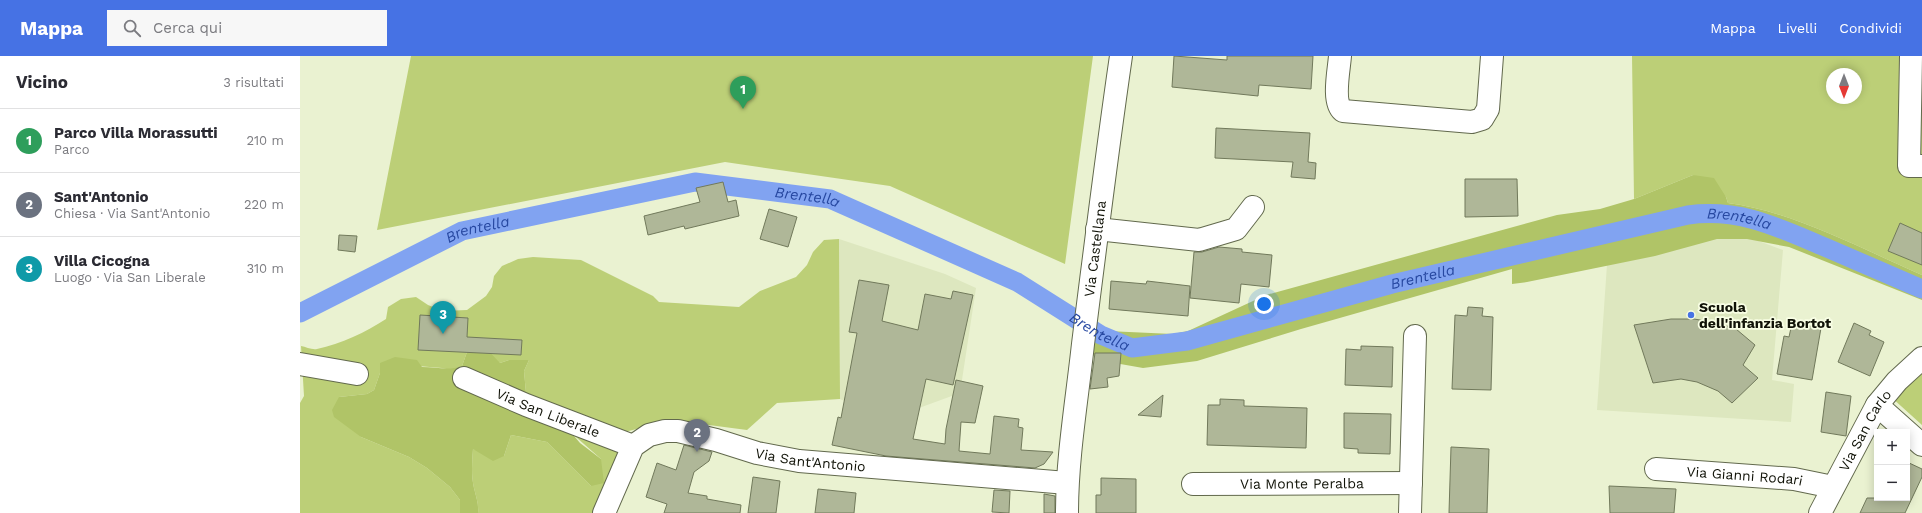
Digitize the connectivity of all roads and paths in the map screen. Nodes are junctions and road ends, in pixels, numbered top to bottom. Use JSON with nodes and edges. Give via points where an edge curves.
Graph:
{"nodes":[{"id":1,"x":1121,"y":56,"type":"edge"},
{"id":2,"x":1340,"y":56,"type":"edge"},
{"id":3,"x":1492,"y":56,"type":"edge"},
{"id":4,"x":1911,"y":56,"type":"edge"},
{"id":5,"x":1922,"y":166,"type":"edge"},
{"id":6,"x":1252,"y":207,"type":"dead end"},
{"id":7,"x":1097,"y":229,"type":"junction"},
{"id":8,"x":1415,"y":336,"type":"dead end"},
{"id":9,"x":1922,"y":358,"type":"edge"},
{"id":10,"x":300,"y":364,"type":"edge"},
{"id":11,"x":357,"y":374,"type":"dead end"},
{"id":12,"x":464,"y":378,"type":"dead end"},
{"id":13,"x":1876,"y":405,"type":"junction"},
{"id":14,"x":1922,"y":445,"type":"edge"},
{"id":15,"x":633,"y":446,"type":"junction"},
{"id":16,"x":1656,"y":469,"type":"dead end"},
{"id":17,"x":1067,"y":483,"type":"junction"},
{"id":18,"x":1411,"y":483,"type":"junction"},
{"id":19,"x":1193,"y":484,"type":"dead end"},
{"id":20,"x":1833,"y":487,"type":"junction"},
{"id":21,"x":604,"y":513,"type":"edge"},
{"id":22,"x":1067,"y":513,"type":"edge"},
{"id":23,"x":1410,"y":513,"type":"edge"},
{"id":24,"x":1820,"y":513,"type":"edge"}],
"edges":[{"from":1,"to":7,"type":"street","name":"Via Castellana"},
{"from":2,"to":3,"type":"street","via":[[1336,99],[1343,111],[1472,122],[1482,119],[1488,108]]},
{"from":4,"to":5,"type":"street","via":[[1909,166]]},
{"from":6,"to":7,"type":"street","via":[[1236,229],[1199,240]]},
{"from":7,"to":17,"type":"street","name":"Via Castellana"},
{"from":8,"to":18,"type":"street"},
{"from":9,"to":13,"type":"street","name":"Via San Carlo"},
{"from":10,"to":11,"type":"street"},
{"from":12,"to":15,"type":"street","name":"Via San Liberale","via":[[526,406]]},
{"from":13,"to":14,"type":"street"},
{"from":13,"to":20,"type":"street","name":"Via San Carlo"},
{"from":15,"to":17,"type":"street","name":"Via Sant'Antonio","via":[[649,435],[678,431],[799,462]]},
{"from":15,"to":21,"type":"street"},
{"from":16,"to":20,"type":"street","name":"Via Gianni Rodari","via":[[1794,479]]},
{"from":17,"to":22,"type":"street","name":"Via Castellana"},
{"from":18,"to":19,"type":"street","name":"Via Monte Peralba"},
{"from":18,"to":23,"type":"street"},
{"from":20,"to":24,"type":"street","name":"Via San Carlo"}]}
